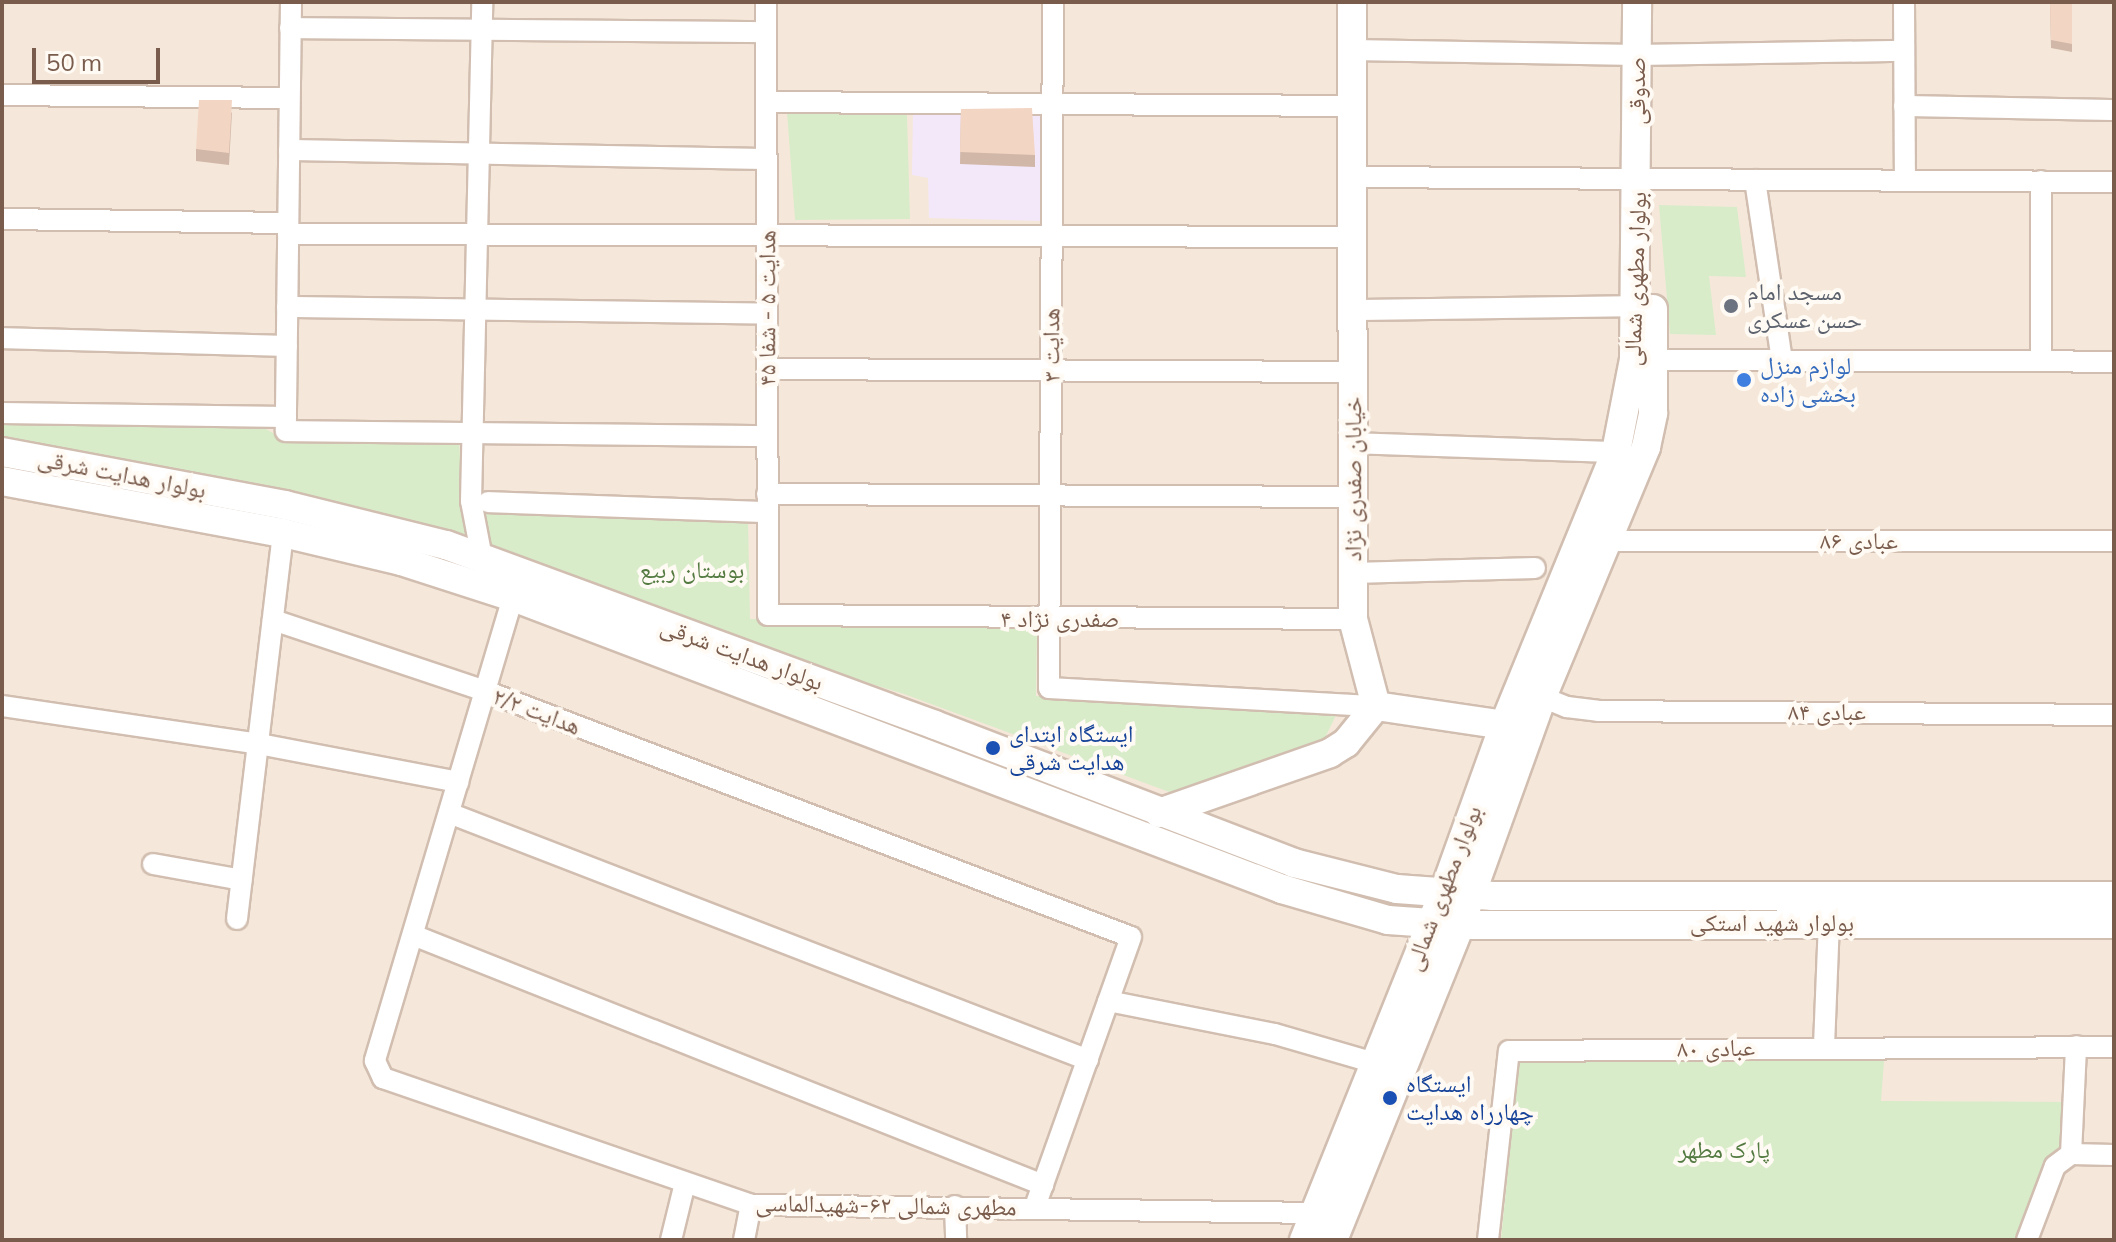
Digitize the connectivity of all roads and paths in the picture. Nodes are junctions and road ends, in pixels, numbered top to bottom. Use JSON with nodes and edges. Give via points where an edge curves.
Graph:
{"nodes":[{"id":1,"x":291,"y":2,"type":"edge"},
{"id":2,"x":482,"y":2,"type":"edge"},
{"id":3,"x":766,"y":2,"type":"edge"},
{"id":4,"x":1053,"y":2,"type":"edge"},
{"id":5,"x":1352,"y":2,"type":"edge"},
{"id":6,"x":1637,"y":2,"type":"edge"},
{"id":7,"x":1904,"y":2,"type":"edge"},
{"id":8,"x":290,"y":28,"type":"junction"},
{"id":9,"x":482,"y":30,"type":"junction"},
{"id":10,"x":766,"y":32,"type":"junction"},
{"id":11,"x":1352,"y":50,"type":"junction"},
{"id":12,"x":1904,"y":51,"type":"junction"},
{"id":13,"x":1637,"y":55,"type":"junction"},
{"id":14,"x":2,"y":95,"type":"edge"},
{"id":15,"x":289,"y":98,"type":"junction"},
{"id":16,"x":766,"y":102,"type":"junction"},
{"id":17,"x":1052,"y":104,"type":"junction"},
{"id":18,"x":1352,"y":106,"type":"junction"},
{"id":19,"x":1904,"y":106,"type":"junction"},
{"id":20,"x":2114,"y":110,"type":"edge"},
{"id":21,"x":289,"y":150,"type":"junction"},
{"id":22,"x":479,"y":153,"type":"junction"},
{"id":23,"x":767,"y":159,"type":"junction"},
{"id":24,"x":1352,"y":177,"type":"junction"},
{"id":25,"x":1637,"y":180,"type":"junction"},
{"id":26,"x":1755,"y":180,"type":"junction"},
{"id":27,"x":1905,"y":181,"type":"junction"},
{"id":28,"x":2041,"y":181,"type":"junction"},
{"id":29,"x":2114,"y":182,"type":"edge"},
{"id":30,"x":2,"y":219,"type":"edge"},
{"id":31,"x":288,"y":228,"type":"junction"},
{"id":32,"x":478,"y":235,"type":"junction"},
{"id":33,"x":1352,"y":237,"type":"junction"},
{"id":34,"x":767,"y":238,"type":"junction"},
{"id":35,"x":1051,"y":238,"type":"junction"},
{"id":36,"x":1635,"y":306,"type":"junction"},
{"id":37,"x":287,"y":307,"type":"junction"},
{"id":38,"x":477,"y":307,"type":"junction"},
{"id":39,"x":1352,"y":310,"type":"junction"},
{"id":40,"x":767,"y":314,"type":"junction"},
{"id":41,"x":2,"y":338,"type":"edge"},
{"id":42,"x":287,"y":346,"type":"junction"},
{"id":43,"x":1645,"y":360,"type":"junction"},
{"id":44,"x":1782,"y":360,"type":"junction"},
{"id":45,"x":2041,"y":361,"type":"junction"},
{"id":46,"x":2114,"y":362,"type":"edge"},
{"id":47,"x":767,"y":369,"type":"junction"},
{"id":48,"x":1051,"y":372,"type":"junction"},
{"id":49,"x":1353,"y":372,"type":"junction"},
{"id":50,"x":2,"y":413,"type":"edge"},
{"id":51,"x":286,"y":424,"type":"junction"},
{"id":52,"x":474,"y":432,"type":"junction"},
{"id":53,"x":767,"y":436,"type":"junction"},
{"id":54,"x":1353,"y":443,"type":"junction"},
{"id":55,"x":2,"y":452,"type":"edge"},
{"id":56,"x":1616,"y":452,"type":"junction"},
{"id":57,"x":2,"y":481,"type":"edge"},
{"id":58,"x":1050,"y":496,"type":"junction"},
{"id":59,"x":1353,"y":497,"type":"junction"},
{"id":60,"x":173,"y":498,"type":"junction"},
{"id":61,"x":480,"y":502,"type":"junction"},
{"id":62,"x":767,"y":503,"type":"junction"},
{"id":63,"x":283,"y":533,"type":"junction"},
{"id":64,"x":1605,"y":541,"type":"junction"},
{"id":65,"x":2114,"y":541,"type":"edge"},
{"id":66,"x":446,"y":545,"type":"junction"},
{"id":67,"x":482,"y":558,"type":"junction"},
{"id":68,"x":1535,"y":568,"type":"dead end"},
{"id":69,"x":1353,"y":573,"type":"junction"},
{"id":70,"x":513,"y":597,"type":"junction"},
{"id":71,"x":768,"y":615,"type":"joint"},
{"id":72,"x":1049,"y":619,"type":"junction"},
{"id":73,"x":1353,"y":619,"type":"junction"},
{"id":74,"x":273,"y":620,"type":"junction"},
{"id":75,"x":485,"y":691,"type":"junction"},
{"id":76,"x":1542,"y":697,"type":"junction"},
{"id":77,"x":2,"y":706,"type":"edge"},
{"id":78,"x":1376,"y":706,"type":"junction"},
{"id":79,"x":2114,"y":715,"type":"edge"},
{"id":80,"x":1516,"y":729,"type":"junction"},
{"id":81,"x":259,"y":744,"type":"junction"},
{"id":82,"x":458,"y":782,"type":"junction"},
{"id":83,"x":449,"y":813,"type":"junction"},
{"id":84,"x":1159,"y":813,"type":"junction"},
{"id":85,"x":153,"y":864,"type":"dead end"},
{"id":86,"x":242,"y":880,"type":"junction"},
{"id":87,"x":1457,"y":893,"type":"junction"},
{"id":88,"x":2114,"y":896,"type":"edge"},
{"id":89,"x":237,"y":919,"type":"dead end"},
{"id":90,"x":1829,"y":923,"type":"junction"},
{"id":91,"x":1431,"y":924,"type":"junction"},
{"id":92,"x":2114,"y":924,"type":"edge"},
{"id":93,"x":1460,"y":925,"type":"junction"},
{"id":94,"x":413,"y":935,"type":"junction"},
{"id":95,"x":1108,"y":1001,"type":"junction"},
{"id":96,"x":1824,"y":1046,"type":"junction"},
{"id":97,"x":2076,"y":1046,"type":"junction"},
{"id":98,"x":2114,"y":1047,"type":"edge"},
{"id":99,"x":1088,"y":1060,"type":"junction"},
{"id":100,"x":1375,"y":1063,"type":"junction"},
{"id":101,"x":2071,"y":1154,"type":"junction"},
{"id":102,"x":2114,"y":1155,"type":"edge"},
{"id":103,"x":685,"y":1183,"type":"junction"},
{"id":104,"x":1043,"y":1185,"type":"junction"},
{"id":105,"x":751,"y":1205,"type":"junction"},
{"id":106,"x":955,"y":1206,"type":"junction"},
{"id":107,"x":1035,"y":1207,"type":"junction"},
{"id":108,"x":1315,"y":1213,"type":"junction"},
{"id":109,"x":671,"y":1240,"type":"edge"},
{"id":110,"x":744,"y":1240,"type":"edge"},
{"id":111,"x":956,"y":1240,"type":"edge"},
{"id":112,"x":1304,"y":1240,"type":"edge"},
{"id":113,"x":1333,"y":1240,"type":"edge"},
{"id":114,"x":1488,"y":1240,"type":"edge"},
{"id":115,"x":2027,"y":1240,"type":"edge"}],
"edges":[{"from":1,"to":8,"type":"street"},
{"from":2,"to":9,"type":"street"},
{"from":3,"to":10,"type":"street","name":"هدایت ۵ - شفا ۴۵"},
{"from":4,"to":17,"type":"street","name":"هدایت ۳"},
{"from":5,"to":11,"type":"main road","name":"خیابان صفدری نژاد"},
{"from":6,"to":13,"type":"main road","name":"صدوقی"},
{"from":7,"to":12,"type":"street"},
{"from":8,"to":9,"type":"street"},
{"from":8,"to":15,"type":"street"},
{"from":9,"to":10,"type":"street"},
{"from":9,"to":22,"type":"street"},
{"from":10,"to":16,"type":"street","name":"هدایت ۵ - شفا ۴۵"},
{"from":11,"to":13,"type":"street"},
{"from":11,"to":18,"type":"main road","name":"خیابان صفدری نژاد"},
{"from":12,"to":13,"type":"street"},
{"from":12,"to":19,"type":"street"},
{"from":13,"to":25,"type":"main road","name":"صدوقی"},
{"from":14,"to":15,"type":"street"},
{"from":15,"to":21,"type":"street"},
{"from":16,"to":17,"type":"street"},
{"from":16,"to":23,"type":"street","name":"هدایت ۵ - شفا ۴۵"},
{"from":17,"to":18,"type":"street"},
{"from":17,"to":35,"type":"street","name":"هدایت ۳"},
{"from":18,"to":24,"type":"main road","name":"خیابان صفدری نژاد"},
{"from":19,"to":20,"type":"street"},
{"from":19,"to":27,"type":"street"},
{"from":21,"to":22,"type":"street"},
{"from":21,"to":31,"type":"street"},
{"from":22,"to":23,"type":"street"},
{"from":22,"to":32,"type":"street"},
{"from":23,"to":34,"type":"street","name":"هدایت ۵ - شفا ۴۵"},
{"from":24,"to":25,"type":"street"},
{"from":24,"to":33,"type":"main road","name":"خیابان صفدری نژاد"},
{"from":25,"to":26,"type":"street"},
{"from":25,"to":36,"type":"main road","name":"بولوار مطهری شمالی"},
{"from":25,"to":43,"type":"main road","name":"بولوار مطهری شمالی","via":[[1652,214]]},
{"from":26,"to":27,"type":"street"},
{"from":26,"to":44,"type":"street"},
{"from":27,"to":28,"type":"street"},
{"from":28,"to":29,"type":"street"},
{"from":28,"to":45,"type":"street"},
{"from":30,"to":31,"type":"street"},
{"from":31,"to":32,"type":"street"},
{"from":31,"to":37,"type":"street"},
{"from":32,"to":34,"type":"street"},
{"from":32,"to":38,"type":"street"},
{"from":33,"to":35,"type":"street"},
{"from":33,"to":39,"type":"main road","name":"خیابان صفدری نژاد"},
{"from":34,"to":35,"type":"street"},
{"from":34,"to":40,"type":"street","name":"هدایت ۵ - شفا ۴۵"},
{"from":35,"to":48,"type":"street","name":"هدایت ۳"},
{"from":36,"to":39,"type":"street"},
{"from":36,"to":43,"type":"main road","name":"بولوار مطهری شمالی"},
{"from":37,"to":38,"type":"street"},
{"from":37,"to":42,"type":"street"},
{"from":38,"to":40,"type":"street"},
{"from":38,"to":52,"type":"street"},
{"from":39,"to":49,"type":"main road","name":"خیابان صفدری نژاد"},
{"from":40,"to":47,"type":"street","name":"هدایت ۵ - شفا ۴۵"},
{"from":41,"to":42,"type":"street"},
{"from":42,"to":51,"type":"street"},
{"from":43,"to":44,"type":"street"},
{"from":43,"to":56,"type":"main road","name":"بولوار مطهری شمالی"},
{"from":43,"to":64,"type":"main road","name":"بولوار مطهری شمالی","via":[[1653,413],[1646,447]]},
{"from":44,"to":45,"type":"street"},
{"from":45,"to":46,"type":"street"},
{"from":47,"to":48,"type":"street"},
{"from":47,"to":53,"type":"street","name":"هدایت ۵ - شفا ۴۵"},
{"from":48,"to":49,"type":"street"},
{"from":48,"to":58,"type":"street","name":"هدایت ۳"},
{"from":49,"to":54,"type":"main road","name":"خیابان صفدری نژاد"},
{"from":50,"to":51,"type":"street"},
{"from":51,"to":52,"type":"street"},
{"from":52,"to":53,"type":"street"},
{"from":52,"to":61,"type":"street"},
{"from":53,"to":62,"type":"street","name":"هدایت ۵ - شفا ۴۵"},
{"from":54,"to":56,"type":"street"},
{"from":54,"to":59,"type":"main road","name":"خیابان صفدری نژاد"},
{"from":55,"to":60,"type":"main road","name":"بولوار هدایت شرقی"},
{"from":56,"to":80,"type":"main road","name":"بولوار مطهری شمالی"},
{"from":57,"to":60,"type":"main road","name":"بولوار هدایت شرقی"},
{"from":58,"to":59,"type":"street"},
{"from":58,"to":62,"type":"street"},
{"from":58,"to":72,"type":"street","name":"هدایت ۳"},
{"from":59,"to":69,"type":"main road","name":"خیابان صفدری نژاد"},
{"from":60,"to":63,"type":"main road","name":"بولوار هدایت شرقی"},
{"from":60,"to":66,"type":"main road","name":"بولوار هدایت شرقی","via":[[336,516]]},
{"from":61,"to":62,"type":"street"},
{"from":61,"to":66,"type":"street"},
{"from":61,"to":67,"type":"street"},
{"from":62,"to":71,"type":"street","name":"هدایت ۵ - شفا ۴۵"},
{"from":63,"to":70,"type":"main road","name":"بولوار هدایت شرقی","via":[[401,561]]},
{"from":63,"to":74,"type":"street"},
{"from":64,"to":65,"type":"street","name":"عبادی ۸۶"},
{"from":64,"to":76,"type":"main road","name":"بولوار مطهری شمالی"},
{"from":66,"to":67,"type":"main road","name":"بولوار هدایت شرقی"},
{"from":67,"to":84,"type":"main road","name":"بولوار هدایت شرقی"},
{"from":68,"to":69,"type":"street"},
{"from":69,"to":73,"type":"main road","name":"خیابان صفدری نژاد"},
{"from":70,"to":75,"type":"street"},
{"from":70,"to":91,"type":"main road","name":"بولوار هدایت شرقی","via":[[1282,889],[1388,920]]},
{"from":71,"to":72,"type":"street","name":"صفدری نژاد ۴"},
{"from":72,"to":73,"type":"street","name":"صفدری نژاد ۴"},
{"from":72,"to":78,"type":"street","name":"هدایت ۳","via":[[1049,688]]},
{"from":73,"to":78,"type":"main road","name":"خیابان صفدری نژاد"},
{"from":74,"to":75,"type":"street","name":"هدایت ۲/۲"},
{"from":74,"to":81,"type":"street"},
{"from":75,"to":82,"type":"street"},
{"from":75,"to":95,"type":"street","name":"هدایت ۲/۲","via":[[1131,937]]},
{"from":76,"to":79,"type":"street","name":"عبادی ۸۴","via":[[1598,711]]},
{"from":76,"to":80,"type":"main road","name":"بولوار مطهری شمالی"},
{"from":77,"to":81,"type":"street"},
{"from":78,"to":80,"type":"main road"},
{"from":78,"to":84,"type":"main road","via":[[1346,743],[1330,753]]},
{"from":80,"to":87,"type":"main road","name":"بولوار مطهری شمالی"},
{"from":81,"to":82,"type":"street"},
{"from":81,"to":86,"type":"street"},
{"from":82,"to":83,"type":"street"},
{"from":83,"to":94,"type":"street"},
{"from":83,"to":99,"type":"street"},
{"from":84,"to":87,"type":"main road","name":"بولوار هدایت شرقی","via":[[1294,863],[1397,889]]},
{"from":85,"to":86,"type":"street"},
{"from":86,"to":89,"type":"street"},
{"from":87,"to":88,"type":"main road","name":"بولوار شهید استکی"},
{"from":87,"to":91,"type":"main road","name":"بولوار مطهری شمالی"},
{"from":87,"to":93,"type":"main road","name":"بولوار مطهری شمالی"},
{"from":90,"to":92,"type":"main road","name":"بولوار شهید استکی"},
{"from":90,"to":93,"type":"main road","name":"بولوار شهید استکی"},
{"from":90,"to":96,"type":"street"},
{"from":91,"to":93,"type":"main road","name":"بولوار شهید استکی"},
{"from":91,"to":100,"type":"main road","name":"بولوار مطهری شمالی"},
{"from":93,"to":113,"type":"main road","name":"بولوار مطهری شمالی"},
{"from":94,"to":103,"type":"street","name":"مطهری شمالی ۶۲-شهیدالماسی","via":[[375,1061],[383,1078]]},
{"from":94,"to":104,"type":"street"},
{"from":95,"to":99,"type":"street"},
{"from":95,"to":100,"type":"street","via":[[1275,1034]]},
{"from":96,"to":97,"type":"street","name":"عبادی ۸۰"},
{"from":96,"to":114,"type":"street","name":"عبادی ۸۰","via":[[1509,1051]]},
{"from":97,"to":98,"type":"street","name":"عبادی ۸۰"},
{"from":97,"to":101,"type":"street"},
{"from":99,"to":104,"type":"street"},
{"from":100,"to":108,"type":"main road","name":"بولوار مطهری شمالی"},
{"from":101,"to":102,"type":"street"},
{"from":101,"to":115,"type":"street","via":[[2055,1166]]},
{"from":103,"to":105,"type":"street","name":"مطهری شمالی ۶۲-شهیدالماسی"},
{"from":103,"to":109,"type":"street"},
{"from":104,"to":107,"type":"street"},
{"from":105,"to":106,"type":"street","name":"مطهری شمالی ۶۲-شهیدالماسی"},
{"from":105,"to":110,"type":"street"},
{"from":106,"to":107,"type":"street","name":"مطهری شمالی ۶۲-شهیدالماسی"},
{"from":106,"to":111,"type":"street"},
{"from":107,"to":108,"type":"street","name":"مطهری شمالی ۶۲-شهیدالماسی"},
{"from":108,"to":112,"type":"main road","name":"بولوار مطهری شمالی"}]}
